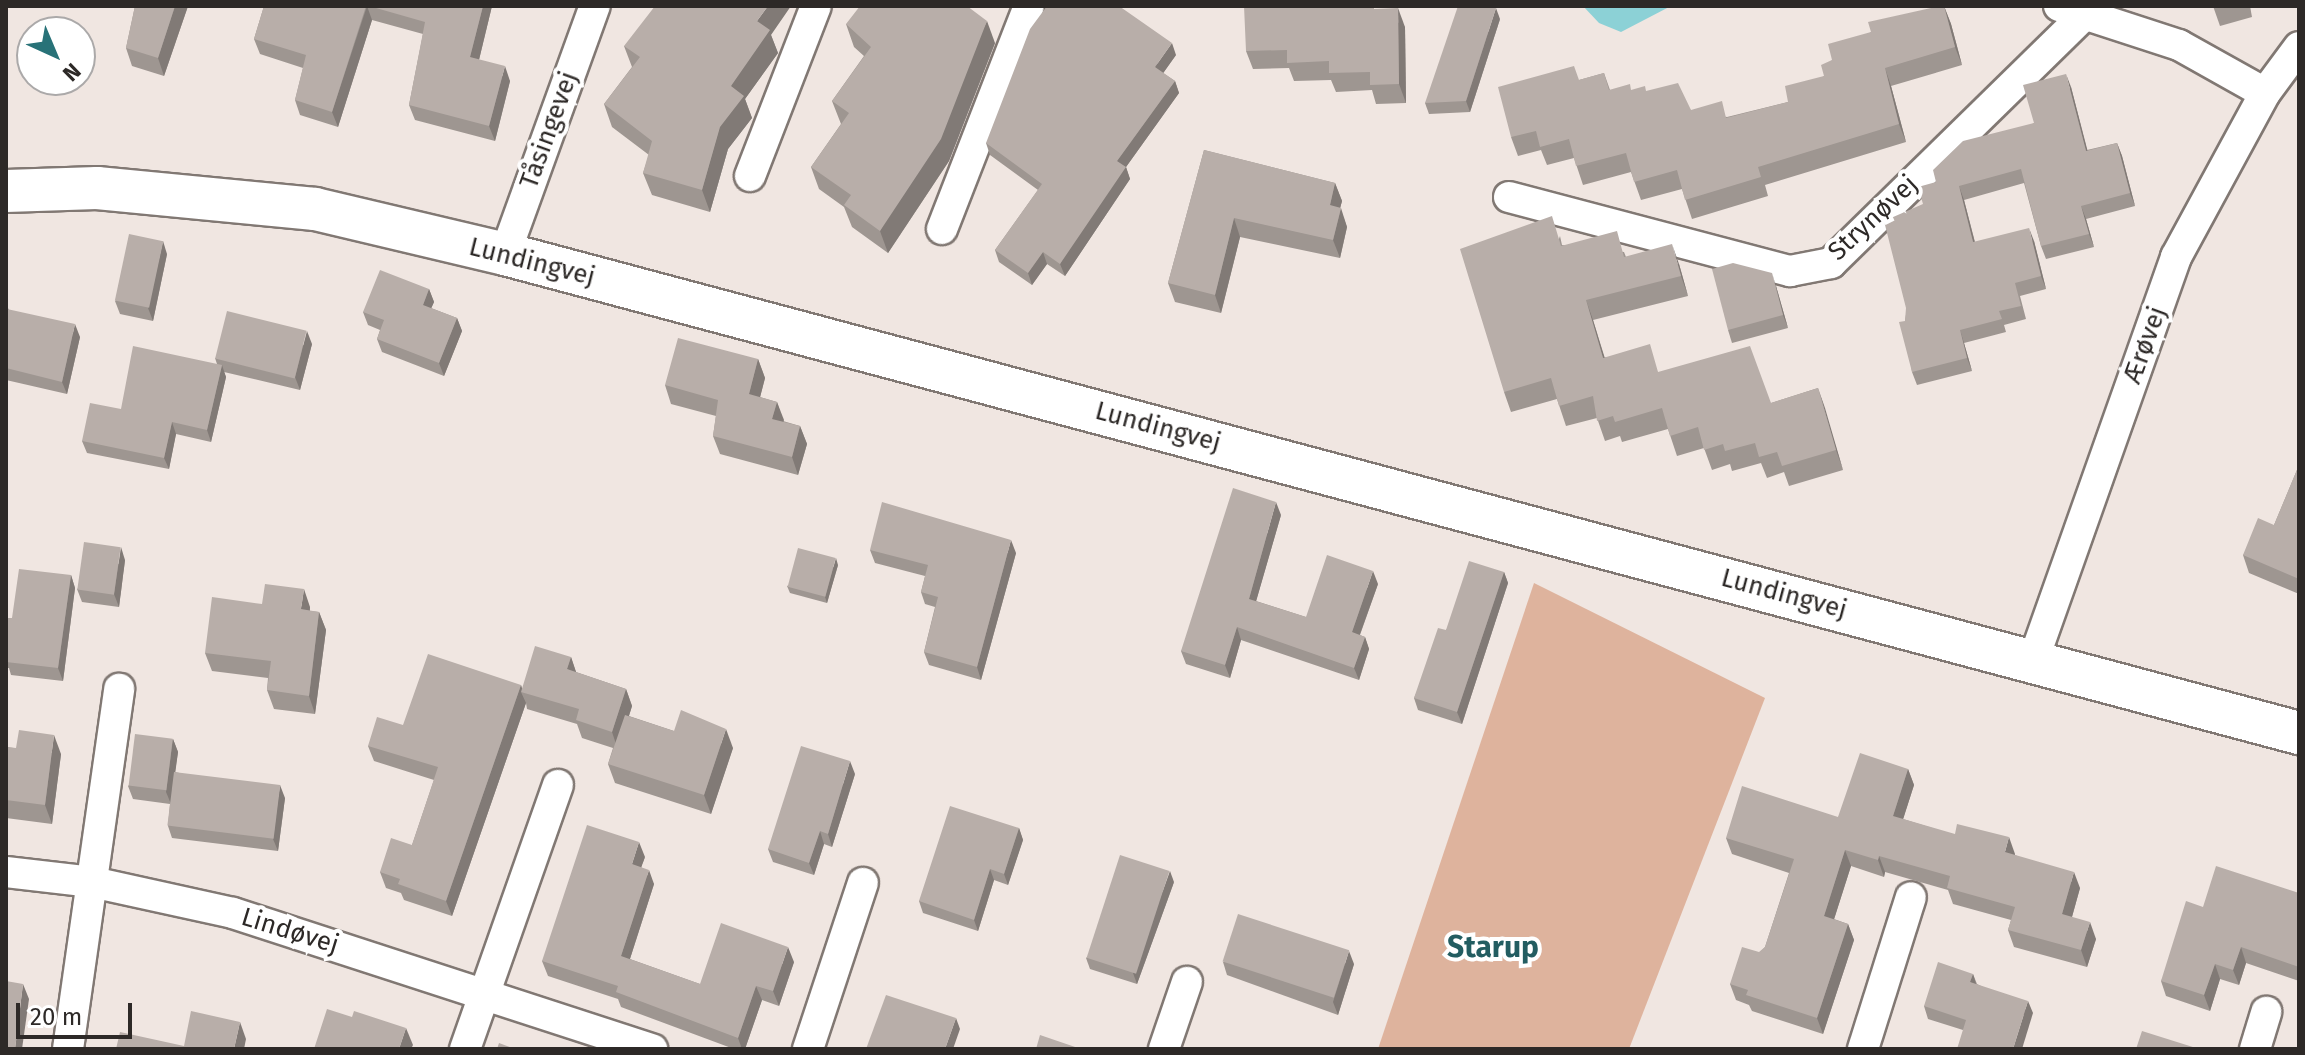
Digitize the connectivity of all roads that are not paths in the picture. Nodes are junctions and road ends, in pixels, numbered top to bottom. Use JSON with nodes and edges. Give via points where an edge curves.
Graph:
{"nodes":[{"id":1,"x":595,"y":6,"type":"edge"},
{"id":2,"x":816,"y":6,"type":"edge"},
{"id":3,"x":1029,"y":6,"type":"edge"},
{"id":4,"x":2073,"y":9,"type":"edge"},
{"id":5,"x":2299,"y":47,"type":"edge"},
{"id":6,"x":2265,"y":93,"type":"junction"},
{"id":7,"x":750,"y":176,"type":"dead end"},
{"id":8,"x":6,"y":191,"type":"edge"},
{"id":9,"x":1509,"y":197,"type":"dead end"},
{"id":10,"x":942,"y":229,"type":"dead end"},
{"id":11,"x":505,"y":254,"type":"junction"},
{"id":12,"x":2033,"y":661,"type":"junction"},
{"id":13,"x":119,"y":689,"type":"dead end"},
{"id":14,"x":2299,"y":733,"type":"edge"},
{"id":15,"x":558,"y":785,"type":"dead end"},
{"id":16,"x":6,"y":872,"type":"edge"},
{"id":17,"x":92,"y":882,"type":"junction"},
{"id":18,"x":863,"y":883,"type":"dead end"},
{"id":19,"x":1911,"y":897,"type":"dead end"},
{"id":20,"x":1187,"y":982,"type":"dead end"},
{"id":21,"x":485,"y":993,"type":"junction"},
{"id":22,"x":2266,"y":1012,"type":"dead end"},
{"id":23,"x":68,"y":1049,"type":"edge"},
{"id":24,"x":465,"y":1049,"type":"edge"},
{"id":25,"x":652,"y":1049,"type":"edge"},
{"id":26,"x":808,"y":1049,"type":"edge"},
{"id":27,"x":1164,"y":1049,"type":"edge"},
{"id":28,"x":1863,"y":1049,"type":"edge"},
{"id":29,"x":2255,"y":1049,"type":"edge"}],
"edges":[{"from":1,"to":11,"type":"street","name":"Tåsingevej"},
{"from":2,"to":7,"type":"street"},
{"from":3,"to":10,"type":"street"},
{"from":4,"to":6,"type":"street","name":"Strynøvej","via":[[2179,45]]},
{"from":4,"to":9,"type":"street","name":"Strynøvej","via":[[1831,263],[1790,271]]},
{"from":5,"to":6,"type":"street","name":"Ærøvej"},
{"from":6,"to":12,"type":"street","name":"Ærøvej","via":[[2176,257]]},
{"from":8,"to":11,"type":"street","name":"Lundingvej","via":[[97,188],[207,195],[315,209]]},
{"from":11,"to":12,"type":"street","name":"Lundingvej"},
{"from":12,"to":14,"type":"street","name":"Lundingvej"},
{"from":13,"to":17,"type":"street"},
{"from":15,"to":21,"type":"street"},
{"from":16,"to":17,"type":"street","name":"Lindøvej"},
{"from":17,"to":21,"type":"street","name":"Lindøvej","via":[[233,913]]},
{"from":17,"to":23,"type":"street"},
{"from":18,"to":26,"type":"street"},
{"from":19,"to":28,"type":"street"},
{"from":20,"to":27,"type":"street"},
{"from":21,"to":24,"type":"street"},
{"from":21,"to":25,"type":"street","name":"Lindøvej"},
{"from":22,"to":29,"type":"street"}]}
